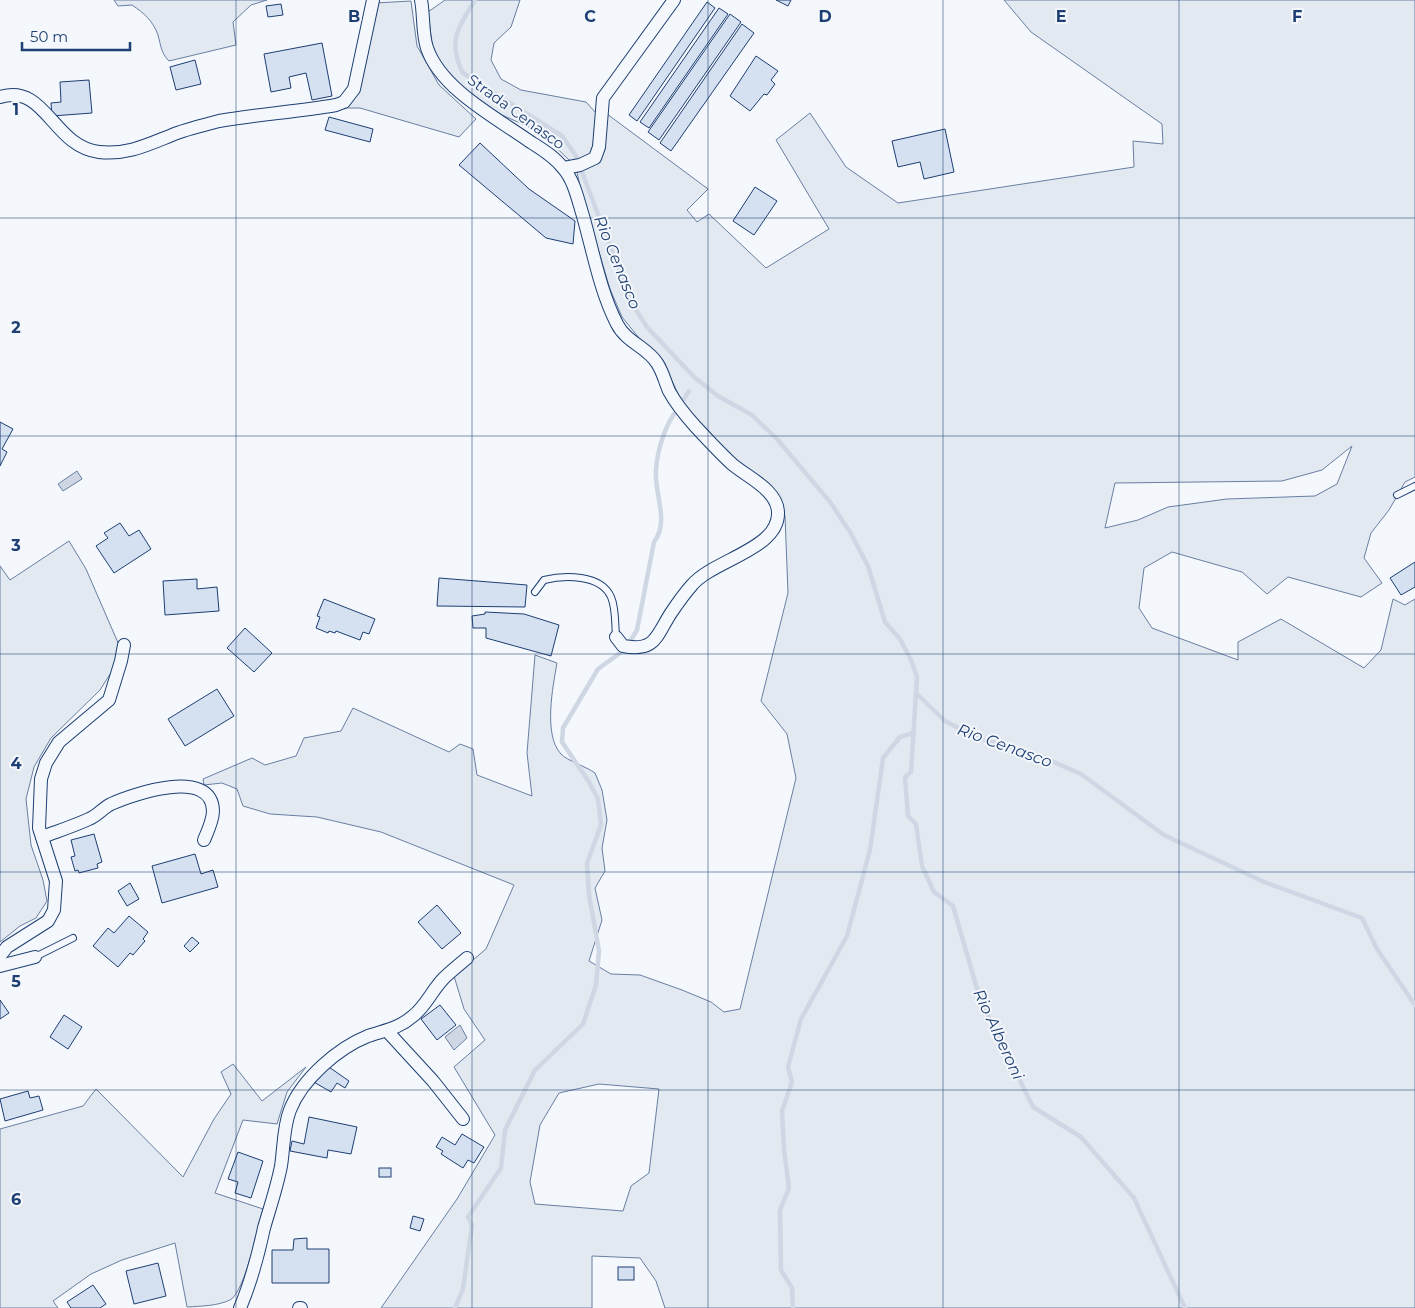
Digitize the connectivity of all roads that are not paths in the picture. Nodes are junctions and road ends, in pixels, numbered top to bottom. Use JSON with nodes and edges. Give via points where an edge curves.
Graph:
{"nodes":[{"id":1,"x":373,"y":0,"type":"edge"},
{"id":2,"x":422,"y":0,"type":"edge"},
{"id":3,"x":674,"y":0,"type":"edge"},
{"id":4,"x":0,"y":98,"type":"edge"},
{"id":5,"x":564,"y":168,"type":"junction"},
{"id":6,"x":1415,"y":486,"type":"edge"},
{"id":7,"x":1396,"y":495,"type":"dead end"},
{"id":8,"x":535,"y":592,"type":"dead end"},
{"id":9,"x":616,"y":636,"type":"joint"},
{"id":10,"x":124,"y":644,"type":"dead end"},
{"id":11,"x":42,"y":837,"type":"junction"},
{"id":12,"x":204,"y":840,"type":"dead end"},
{"id":13,"x":73,"y":938,"type":"dead end"},
{"id":14,"x":0,"y":956,"type":"edge"},
{"id":15,"x":35,"y":957,"type":"joint"},
{"id":16,"x":467,"y":958,"type":"dead end"},
{"id":17,"x":0,"y":966,"type":"edge"},
{"id":18,"x":388,"y":1032,"type":"junction"},
{"id":19,"x":463,"y":1119,"type":"dead end"},
{"id":20,"x":240,"y":1308,"type":"edge"}],
"edges":[{"from":1,"to":4,"type":"street","via":[[354,89],[344,102],[336,105],[220,121],[173,134],[127,152],[102,152],[78,146],[31,99],[19,95]]},
{"from":2,"to":5,"type":"street","name":"Strada Cenasco","via":[[427,47],[449,83]]},
{"from":3,"to":5,"type":"street","name":"Strada Cenasco","via":[[603,98],[599,147],[595,158]]},
{"from":5,"to":9,"type":"street","name":"Strada Cenasco","via":[[576,194],[618,325],[659,365],[668,390],[688,418],[733,464],[759,483],[774,500],[779,512],[777,525],[759,544],[706,571],[696,580],[651,644],[637,648],[623,646]]},
{"from":6,"to":7,"type":"lane"},
{"from":8,"to":9,"type":"lane","name":"Strada Cenasco","via":[[544,580],[561,576],[597,583],[612,599]]},
{"from":10,"to":11,"type":"street","via":[[122,662],[109,700],[59,742],[46,763],[41,779],[39,828]]},
{"from":11,"to":12,"type":"street","via":[[90,819],[111,804],[182,786],[206,792],[211,800],[213,812]]},
{"from":11,"to":14,"type":"street","via":[[56,881],[54,910],[48,921],[6,947]]},
{"from":13,"to":15,"type":"lane"},
{"from":15,"to":17,"type":"street"},
{"from":16,"to":18,"type":"street","via":[[443,978],[413,1016]]},
{"from":18,"to":19,"type":"street","via":[[423,1068]]},
{"from":18,"to":20,"type":"street","via":[[368,1036],[315,1071],[290,1109],[275,1194],[250,1286]]}]}
